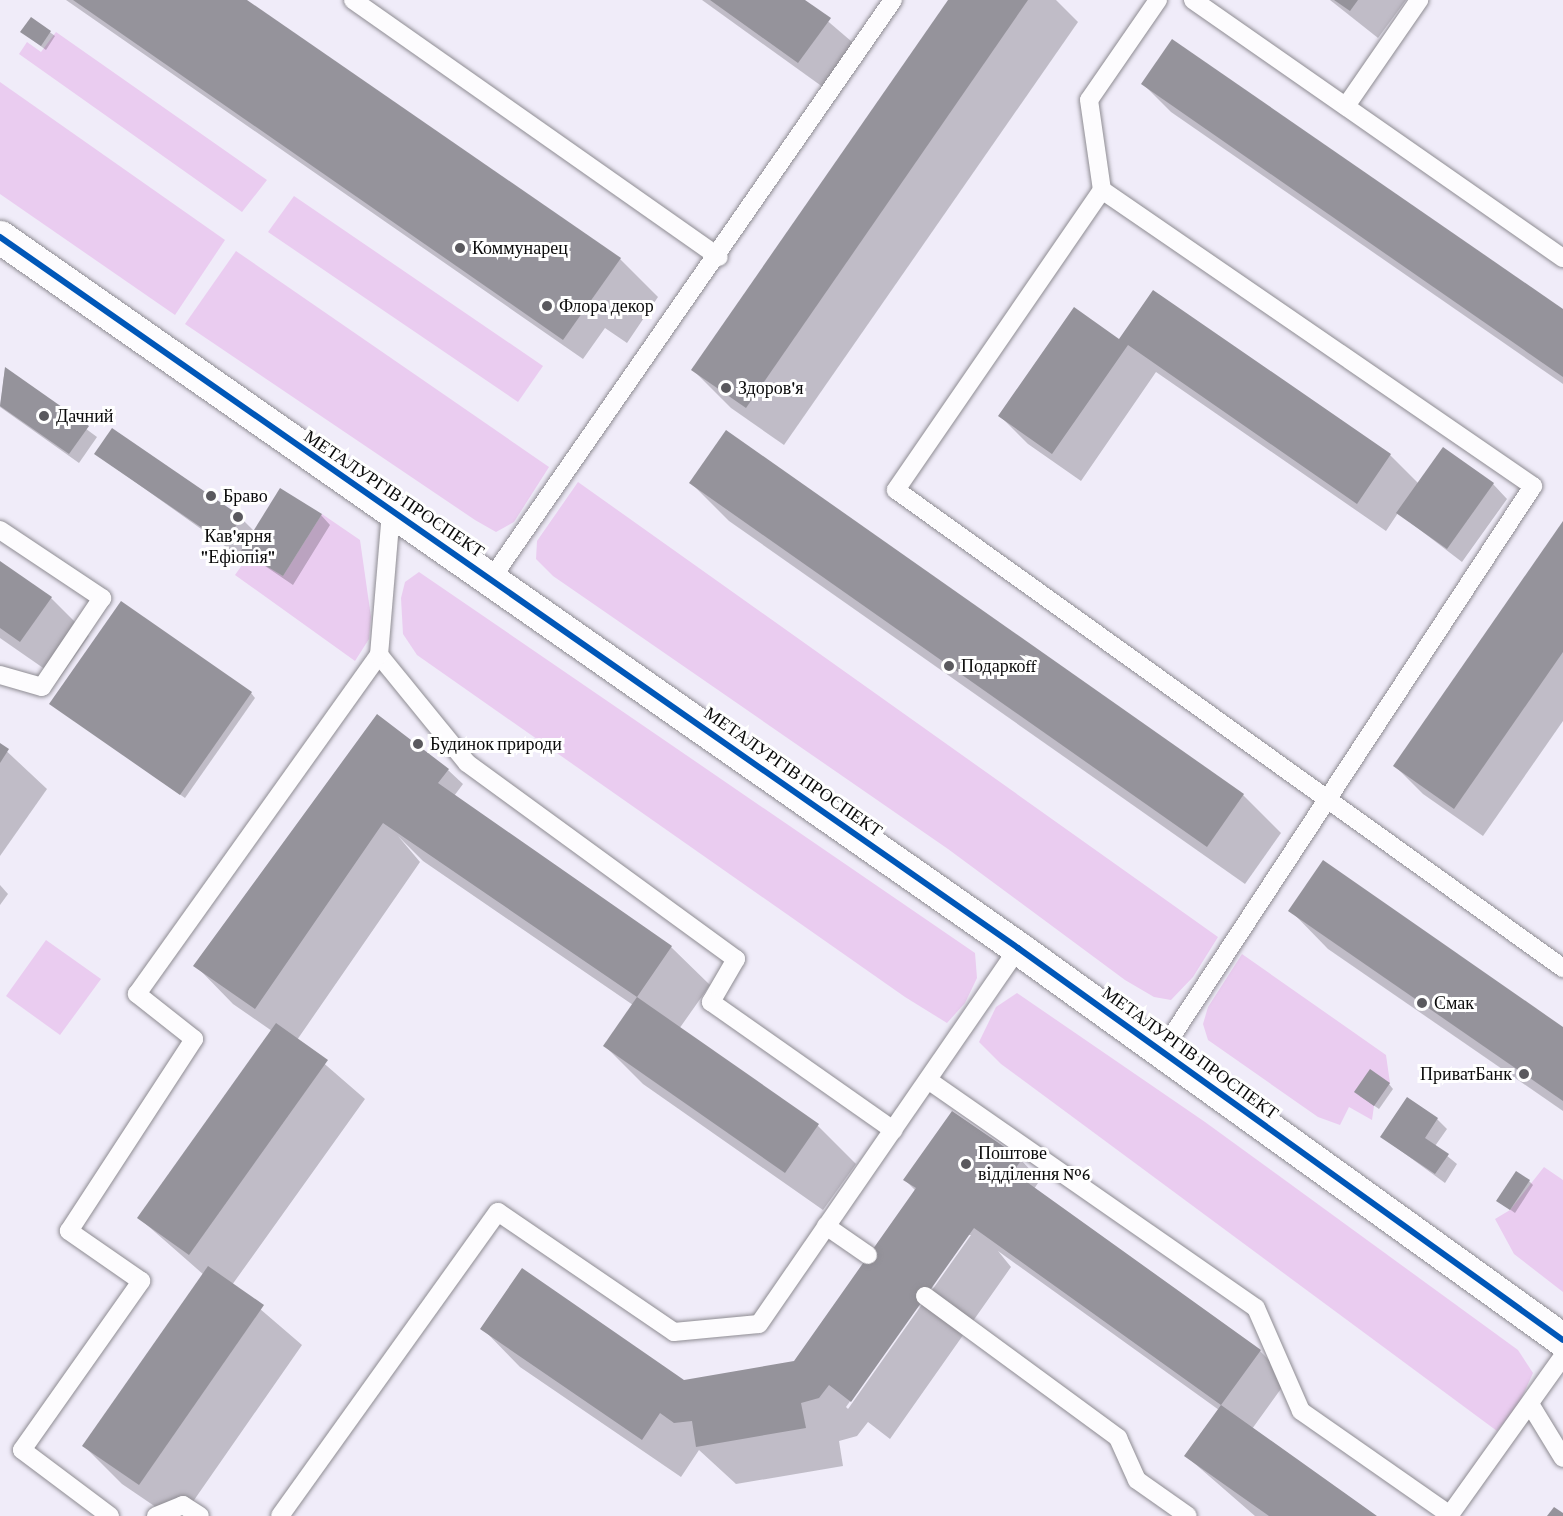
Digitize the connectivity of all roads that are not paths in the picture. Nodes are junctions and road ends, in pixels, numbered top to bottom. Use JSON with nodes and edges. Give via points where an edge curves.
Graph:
{"nodes":[{"id":1,"x":352,"y":0,"type":"edge"},
{"id":2,"x":1158,"y":0,"type":"edge"},
{"id":3,"x":1193,"y":0,"type":"edge"},
{"id":4,"x":1419,"y":0,"type":"edge"},
{"id":5,"x":891,"y":1,"type":"edge"},
{"id":6,"x":1346,"y":106,"type":"junction"},
{"id":7,"x":1102,"y":190,"type":"junction"},
{"id":8,"x":0,"y":237,"type":"edge"},
{"id":9,"x":719,"y":257,"type":"junction"},
{"id":10,"x":1563,"y":258,"type":"edge"},
{"id":11,"x":391,"y":512,"type":"junction"},
{"id":12,"x":0,"y":530,"type":"edge"},
{"id":13,"x":492,"y":579,"type":"junction"},
{"id":14,"x":379,"y":655,"type":"junction"},
{"id":15,"x":0,"y":675,"type":"edge"},
{"id":16,"x":1323,"y":800,"type":"junction"},
{"id":17,"x":1018,"y":948,"type":"junction"},
{"id":18,"x":1561,"y":962,"type":"edge"},
{"id":19,"x":1162,"y":1051,"type":"junction"},
{"id":20,"x":928,"y":1080,"type":"junction"},
{"id":21,"x":893,"y":1130,"type":"junction"},
{"id":22,"x":826,"y":1226,"type":"junction"},
{"id":23,"x":868,"y":1255,"type":"dead end"},
{"id":24,"x":925,"y":1296,"type":"dead end"},
{"id":25,"x":1563,"y":1340,"type":"edge"},
{"id":26,"x":1563,"y":1356,"type":"edge"},
{"id":27,"x":1530,"y":1404,"type":"junction"},
{"id":28,"x":1563,"y":1458,"type":"edge"},
{"id":29,"x":1449,"y":1515,"type":"edge"},
{"id":30,"x":110,"y":1516,"type":"edge"},
{"id":31,"x":156,"y":1516,"type":"edge"},
{"id":32,"x":200,"y":1516,"type":"edge"},
{"id":33,"x":280,"y":1516,"type":"edge"},
{"id":34,"x":1188,"y":1516,"type":"edge"}],
"edges":[{"from":1,"to":9,"type":"lane"},
{"from":2,"to":7,"type":"lane","via":[[1089,100]]},
{"from":3,"to":6,"type":"lane"},
{"from":4,"to":6,"type":"lane"},
{"from":5,"to":9,"type":"lane"},
{"from":6,"to":10,"type":"lane"},
{"from":7,"to":16,"type":"lane","via":[[897,490]]},
{"from":7,"to":16,"type":"lane","via":[[1533,486]]},
{"from":8,"to":11,"type":"street","name":"МЕТАЛУРГІВ ПРОСПЕКТ"},
{"from":9,"to":13,"type":"lane"},
{"from":11,"to":13,"type":"street","name":"МЕТАЛУРГІВ ПРОСПЕКТ"},
{"from":11,"to":14,"type":"lane"},
{"from":12,"to":15,"type":"lane","via":[[102,598],[42,687]]},
{"from":13,"to":17,"type":"street","name":"МЕТАЛУРГІВ ПРОСПЕКТ"},
{"from":14,"to":21,"type":"lane","via":[[467,763],[736,959],[711,1002]]},
{"from":14,"to":30,"type":"lane","via":[[137,994],[194,1039],[69,1231],[141,1281],[22,1450]]},
{"from":16,"to":18,"type":"lane"},
{"from":16,"to":19,"type":"lane"},
{"from":17,"to":19,"type":"street","name":"МЕТАЛУРГІВ ПРОСПЕКТ"},
{"from":17,"to":20,"type":"lane"},
{"from":19,"to":25,"type":"street","name":"МЕТАЛУРГІВ ПРОСПЕКТ"},
{"from":20,"to":21,"type":"lane"},
{"from":20,"to":29,"type":"lane","via":[[1256,1308],[1301,1411]]},
{"from":21,"to":22,"type":"lane"},
{"from":22,"to":23,"type":"lane"},
{"from":22,"to":33,"type":"lane","via":[[759,1323],[674,1332],[498,1212]]},
{"from":24,"to":34,"type":"lane","via":[[1118,1438],[1137,1480]]},
{"from":26,"to":27,"type":"lane"},
{"from":27,"to":28,"type":"lane"},
{"from":27,"to":29,"type":"lane"},
{"from":31,"to":32,"type":"lane","via":[[183,1504]]}]}
